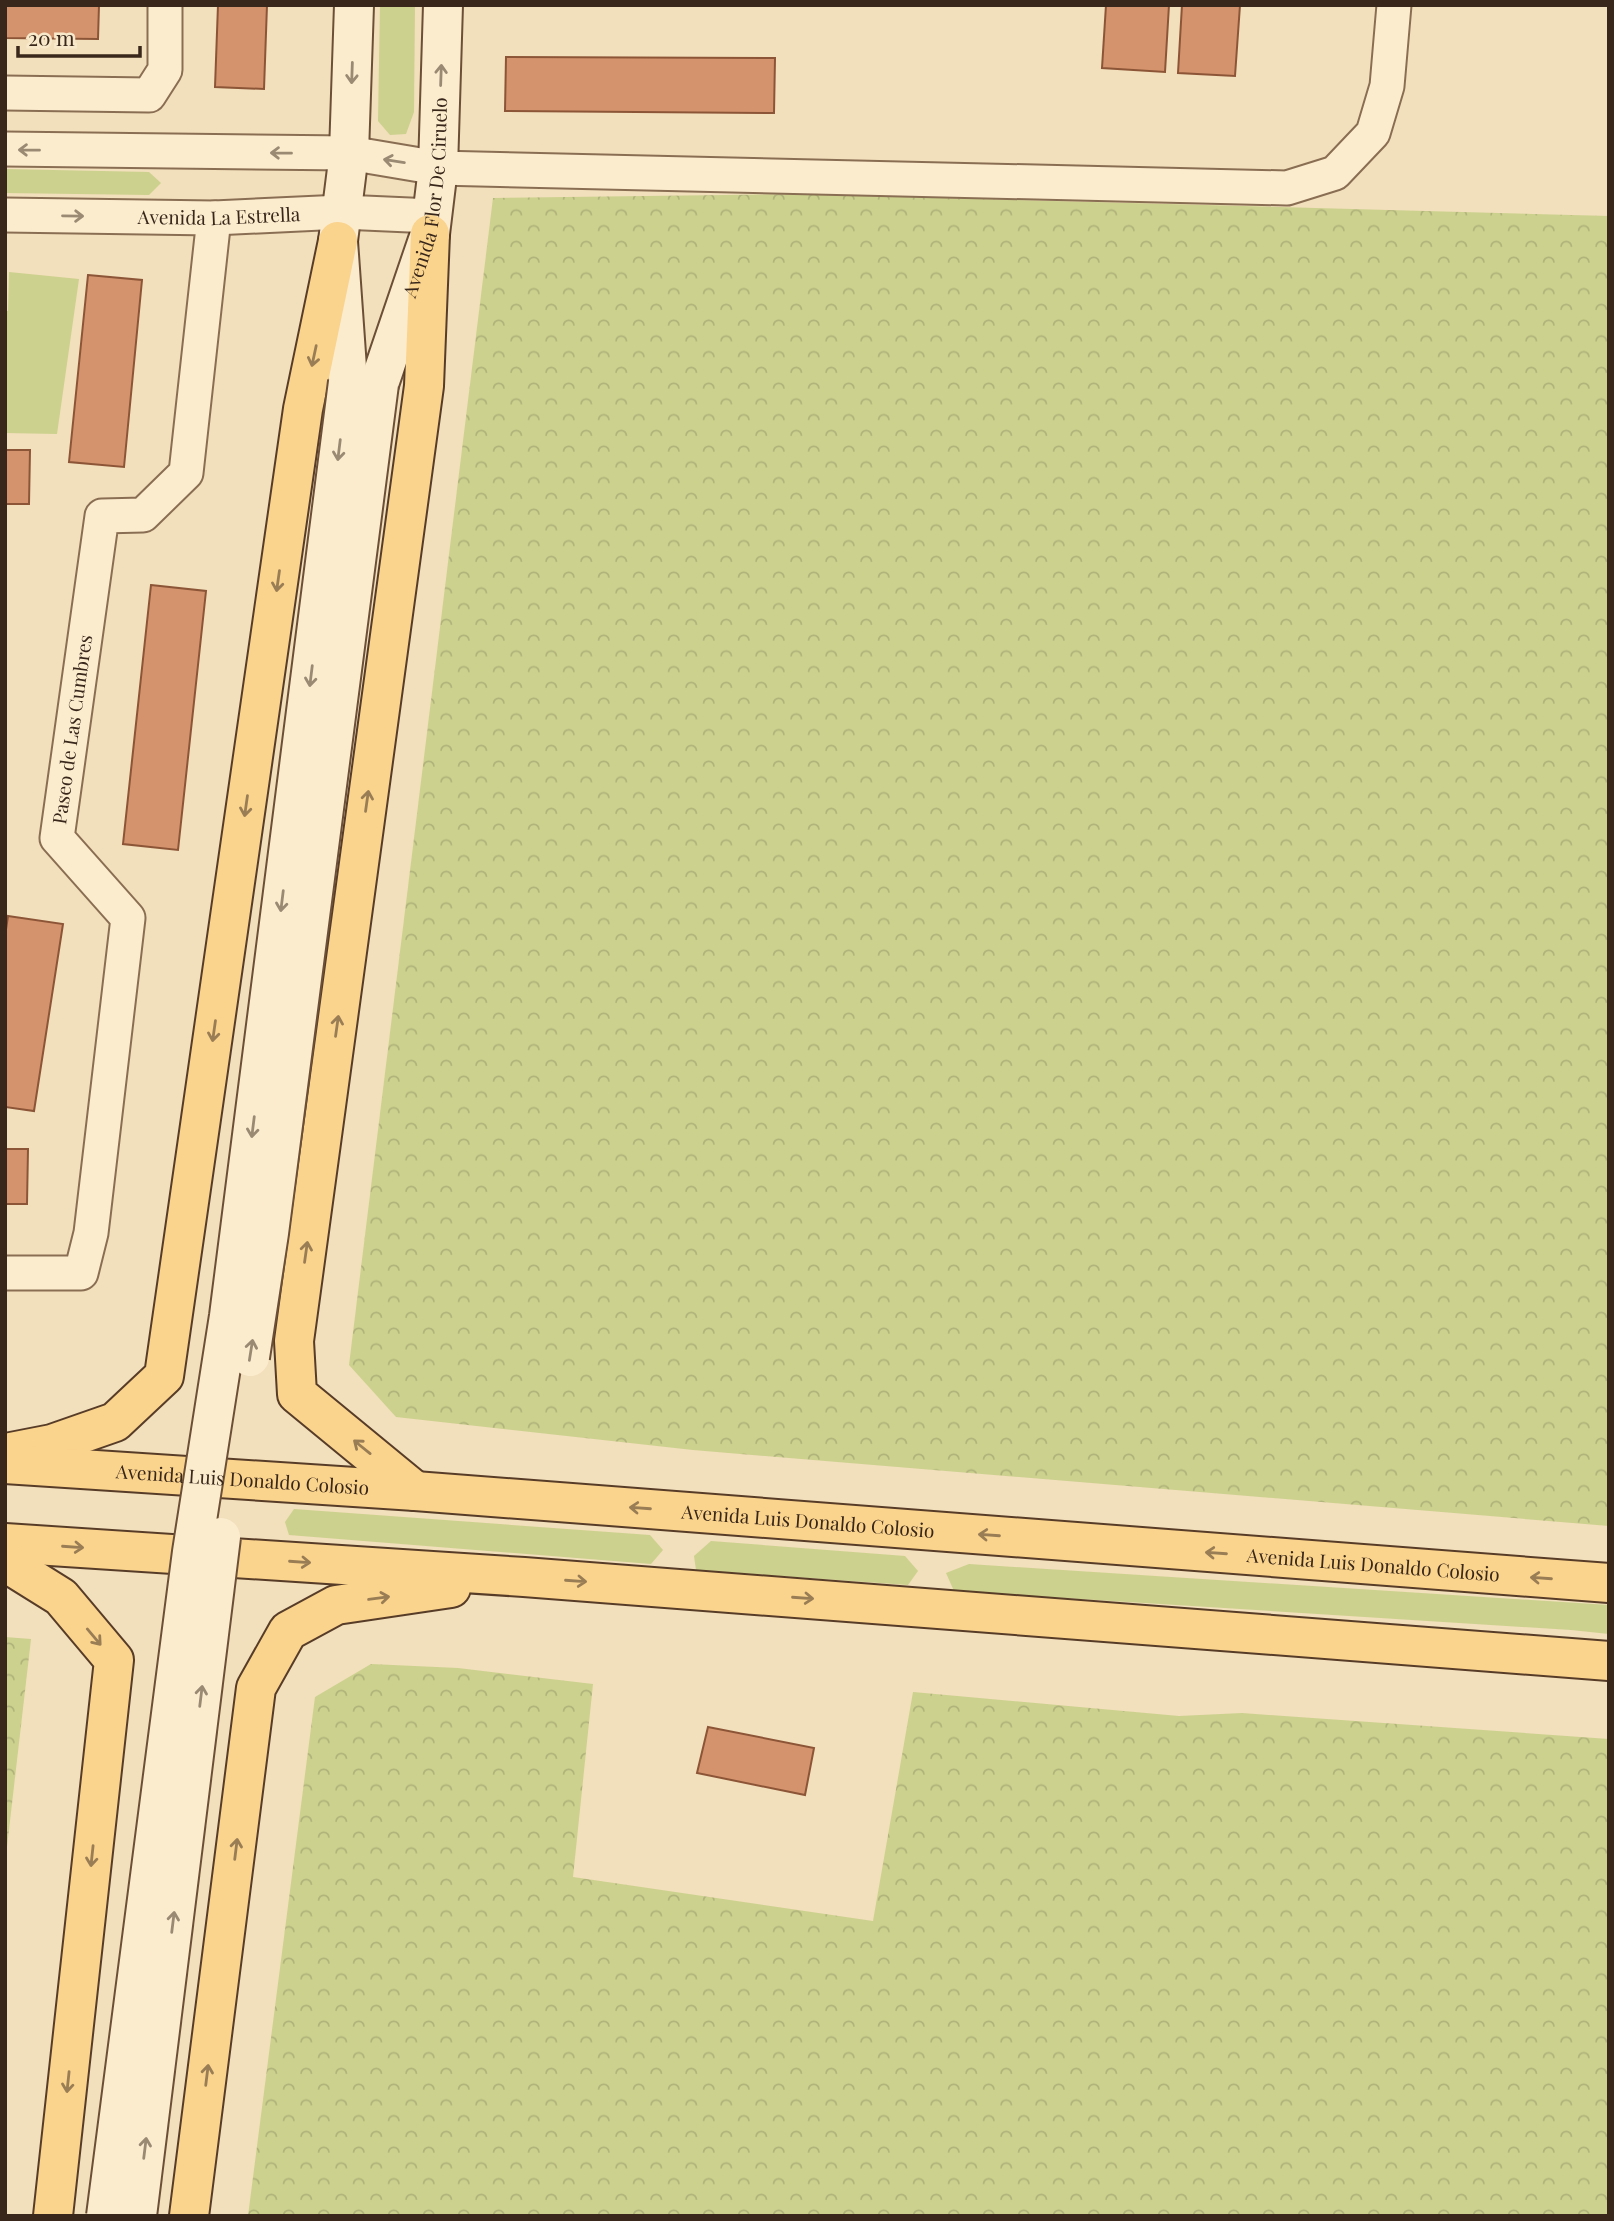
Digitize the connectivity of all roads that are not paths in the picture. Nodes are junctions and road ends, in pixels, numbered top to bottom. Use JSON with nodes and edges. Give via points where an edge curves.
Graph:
{"nodes":[{"id":1,"x":165,"y":5,"type":"edge"},
{"id":2,"x":354,"y":5,"type":"edge"},
{"id":3,"x":443,"y":5,"type":"edge"},
{"id":4,"x":1394,"y":5,"type":"edge"},
{"id":5,"x":5,"y":93,"type":"edge"},
{"id":6,"x":5,"y":149,"type":"edge"},
{"id":7,"x":349,"y":153,"type":"junction"},
{"id":8,"x":438,"y":168,"type":"junction"},
{"id":9,"x":5,"y":215,"type":"edge"},
{"id":10,"x":214,"y":218,"type":"junction"},
{"id":11,"x":431,"y":225,"type":"junction"},
{"id":12,"x":340,"y":227,"type":"junction"},
{"id":13,"x":364,"y":383,"type":"junction"},
{"id":14,"x":5,"y":1273,"type":"edge"},
{"id":15,"x":5,"y":1453,"type":"edge"},
{"id":16,"x":5,"y":1464,"type":"edge"},
{"id":17,"x":415,"y":1491,"type":"junction"},
{"id":18,"x":5,"y":1543,"type":"edge"},
{"id":19,"x":5,"y":1562,"type":"edge"},
{"id":20,"x":524,"y":1577,"type":"junction"},
{"id":21,"x":1609,"y":1583,"type":"edge"},
{"id":22,"x":1609,"y":1661,"type":"edge"},
{"id":23,"x":53,"y":2216,"type":"edge"},
{"id":24,"x":106,"y":2216,"type":"edge"},
{"id":25,"x":137,"y":2216,"type":"edge"},
{"id":26,"x":190,"y":2216,"type":"edge"}],
"edges":[{"from":1,"to":5,"type":"street","via":[[165,70],[149,95]]},
{"from":2,"to":7,"type":"main road","one_way":true},
{"from":8,"to":3,"type":"main road","name":"Avenida Flor De Ciruelo","one_way":true},
{"from":4,"to":8,"type":"street","via":[[1387,86],[1373,133],[1335,173],[1287,188]]},
{"from":7,"to":6,"type":"street","one_way":true},
{"from":8,"to":7,"type":"street","one_way":true},
{"from":7,"to":12,"type":"main road"},
{"from":8,"to":11,"type":"main road","name":"Avenida Flor De Ciruelo"},
{"from":9,"to":10,"type":"street","name":"Avenida La Estrella","one_way":true},
{"from":10,"to":12,"type":"street","name":"Avenida La Estrella"},
{"from":10,"to":14,"type":"street","name":"Paseo de Las Cumbres","via":[[186,473],[143,515],[102,516],[57,838],[128,918],[91,1233],[81,1273]]},
{"from":11,"to":12,"type":"street","name":"Avenida La Estrella"},
{"from":11,"to":13,"type":"main road","name":"Avenida Flor De Ciruelo"},
{"from":17,"to":11,"type":"main road","one_way":true,"via":[[297,1394],[294,1341],[424,386]]},
{"from":12,"to":13,"type":"main road"},
{"from":12,"to":15,"type":"main road","one_way":true,"via":[[303,409],[164,1376],[116,1422],[52,1444]]},
{"from":13,"to":24,"type":"main road","one_way":true,"bridge":true,"via":[[192,1552]]},
{"from":25,"to":13,"type":"main road","one_way":true,"bridge":true,"via":[[219,1550],[269,1233]]},
{"from":16,"to":17,"type":"main road","name":"Avenida Luis Donaldo Colosio"},
{"from":21,"to":17,"type":"main road","name":"Avenida Luis Donaldo Colosio","one_way":true},
{"from":18,"to":20,"type":"main road","one_way":true},
{"from":19,"to":23,"type":"main road","one_way":true,"via":[[61,1597],[114,1660]]},
{"from":20,"to":22,"type":"main road","one_way":true},
{"from":26,"to":20,"type":"main road","one_way":true,"via":[[257,1688],[288,1632],[336,1605]]}]}
